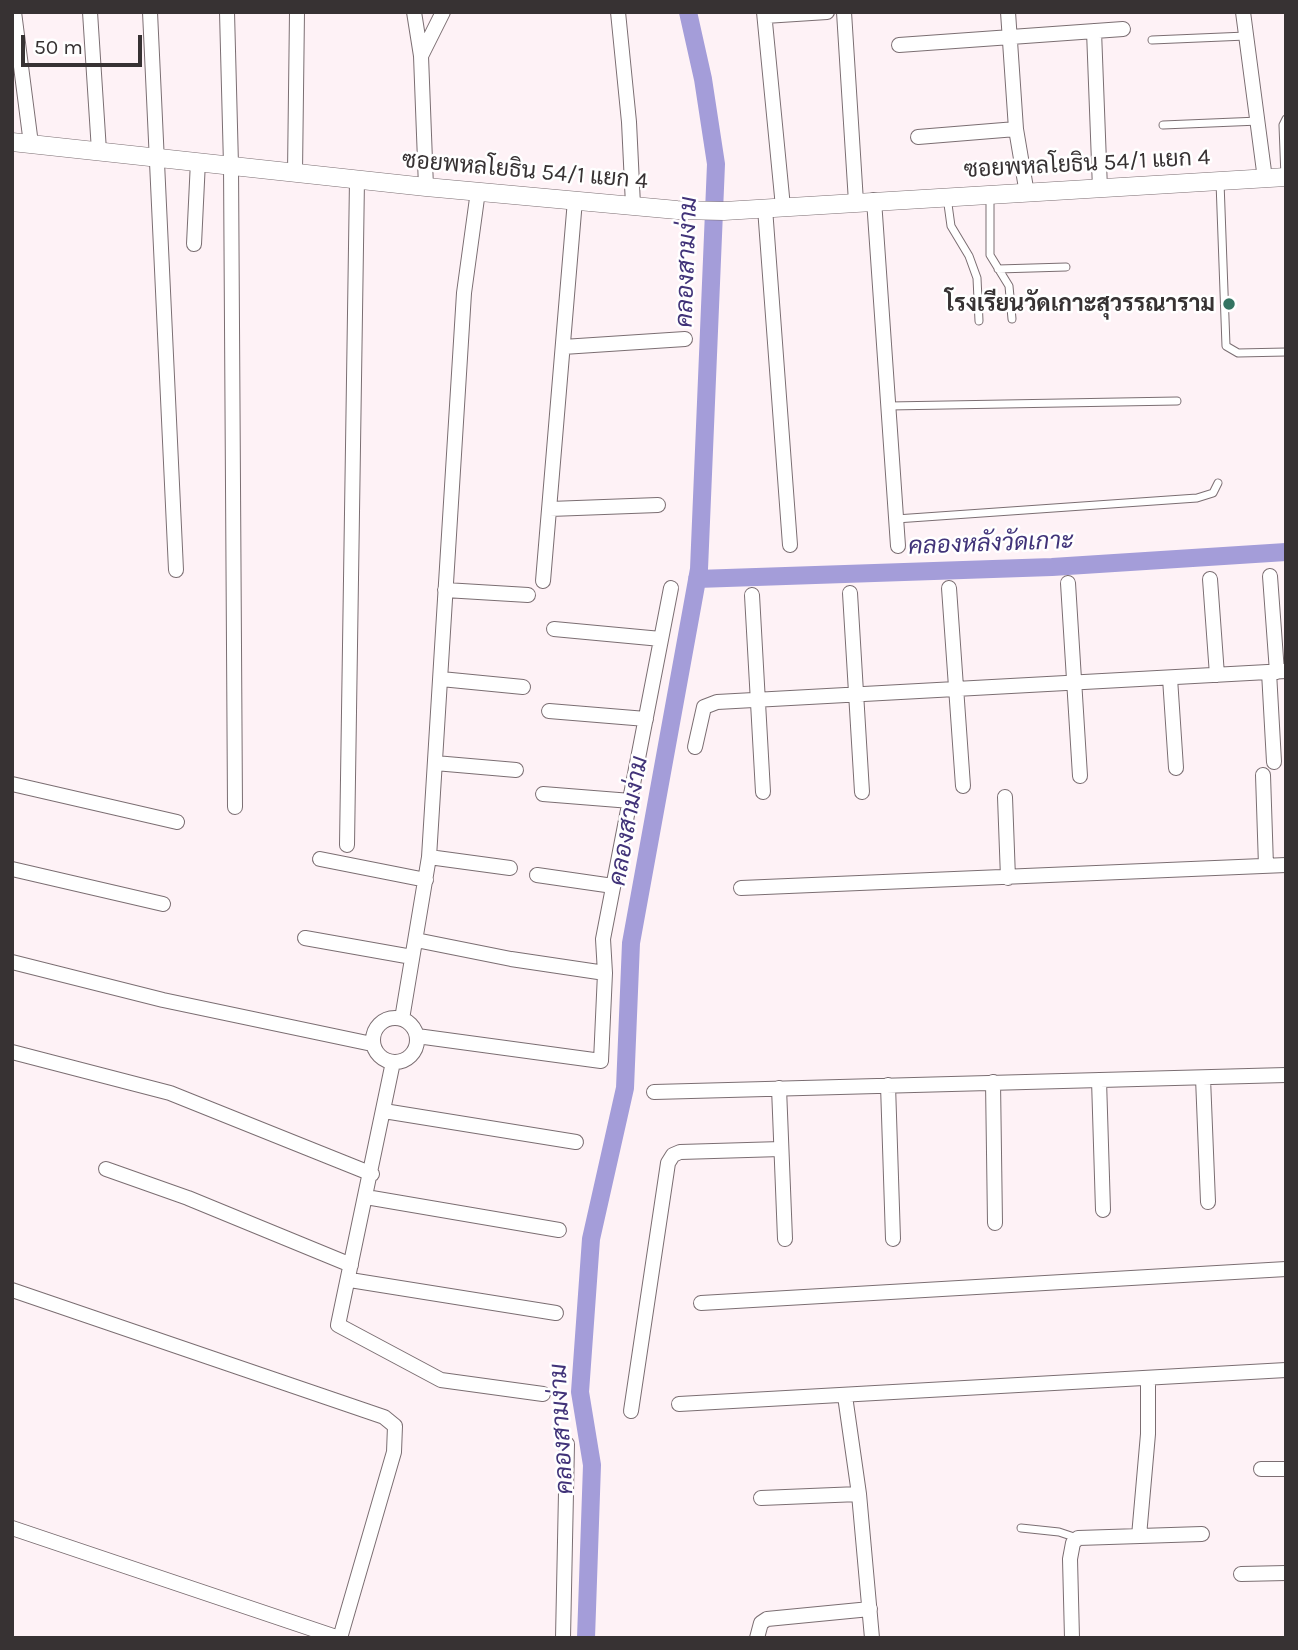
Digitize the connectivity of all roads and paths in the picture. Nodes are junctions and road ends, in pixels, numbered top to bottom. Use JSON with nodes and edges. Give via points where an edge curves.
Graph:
{"nodes":[{"id":1,"x":13,"y":12,"type":"edge"},
{"id":2,"x":90,"y":12,"type":"edge"},
{"id":3,"x":150,"y":12,"type":"edge"},
{"id":4,"x":227,"y":12,"type":"edge"},
{"id":5,"x":297,"y":12,"type":"edge"},
{"id":6,"x":414,"y":12,"type":"edge"},
{"id":7,"x":443,"y":12,"type":"edge"},
{"id":8,"x":618,"y":12,"type":"edge"},
{"id":9,"x":827,"y":12,"type":"edge"},
{"id":10,"x":844,"y":12,"type":"edge"},
{"id":11,"x":1008,"y":12,"type":"edge"},
{"id":12,"x":1243,"y":12,"type":"edge"},
{"id":13,"x":764,"y":14,"type":"edge"},
{"id":14,"x":1123,"y":29,"type":"dead end"},
{"id":15,"x":1094,"y":31,"type":"junction"},
{"id":16,"x":1247,"y":36,"type":"junction"},
{"id":17,"x":1009,"y":37,"type":"junction"},
{"id":18,"x":1152,"y":40,"type":"dead end"},
{"id":19,"x":899,"y":45,"type":"dead end"},
{"id":20,"x":421,"y":56,"type":"junction"},
{"id":21,"x":1286,"y":119,"type":"edge"},
{"id":22,"x":1259,"y":121,"type":"junction"},
{"id":23,"x":1163,"y":125,"type":"dead end"},
{"id":24,"x":1016,"y":129,"type":"junction"},
{"id":25,"x":918,"y":137,"type":"dead end"},
{"id":26,"x":12,"y":142,"type":"edge"},
{"id":27,"x":31,"y":144,"type":"junction"},
{"id":28,"x":99,"y":151,"type":"junction"},
{"id":29,"x":156,"y":157,"type":"junction"},
{"id":30,"x":198,"y":162,"type":"junction"},
{"id":31,"x":232,"y":165,"type":"junction"},
{"id":32,"x":295,"y":172,"type":"junction"},
{"id":33,"x":1285,"y":177,"type":"edge"},
{"id":34,"x":1265,"y":179,"type":"junction"},
{"id":35,"x":357,"y":180,"type":"junction"},
{"id":36,"x":1220,"y":181,"type":"junction"},
{"id":37,"x":426,"y":187,"type":"junction"},
{"id":38,"x":1100,"y":189,"type":"junction"},
{"id":39,"x":478,"y":191,"type":"junction"},
{"id":40,"x":1027,"y":194,"type":"junction"},
{"id":41,"x":990,"y":195,"type":"junction"},
{"id":42,"x":947,"y":197,"type":"junction"},
{"id":43,"x":575,"y":200,"type":"junction"},
{"id":44,"x":865,"y":201,"type":"junction"},
{"id":45,"x":633,"y":205,"type":"junction"},
{"id":46,"x":774,"y":208,"type":"junction"},
{"id":47,"x":194,"y":244,"type":"dead end"},
{"id":48,"x":1066,"y":267,"type":"dead end"},
{"id":49,"x":998,"y":269,"type":"junction"},
{"id":50,"x":1012,"y":319,"type":"dead end"},
{"id":51,"x":979,"y":321,"type":"dead end"},
{"id":52,"x":685,"y":339,"type":"dead end"},
{"id":53,"x":563,"y":347,"type":"junction"},
{"id":54,"x":1286,"y":352,"type":"edge"},
{"id":55,"x":1177,"y":401,"type":"dead end"},
{"id":56,"x":889,"y":406,"type":"junction"},
{"id":57,"x":1218,"y":483,"type":"dead end"},
{"id":58,"x":658,"y":505,"type":"dead end"},
{"id":59,"x":550,"y":509,"type":"junction"},
{"id":60,"x":896,"y":519,"type":"junction"},
{"id":61,"x":790,"y":545,"type":"dead end"},
{"id":62,"x":898,"y":546,"type":"dead end"},
{"id":63,"x":176,"y":569,"type":"dead end"},
{"id":64,"x":1270,"y":576,"type":"dead end"},
{"id":65,"x":1210,"y":579,"type":"dead end"},
{"id":66,"x":543,"y":581,"type":"dead end"},
{"id":67,"x":1068,"y":583,"type":"dead end"},
{"id":68,"x":949,"y":587,"type":"dead end"},
{"id":69,"x":671,"y":588,"type":"dead end"},
{"id":70,"x":445,"y":590,"type":"junction"},
{"id":71,"x":850,"y":593,"type":"dead end"},
{"id":72,"x":528,"y":595,"type":"dead end"},
{"id":73,"x":752,"y":595,"type":"dead end"},
{"id":74,"x":554,"y":629,"type":"dead end"},
{"id":75,"x":661,"y":639,"type":"junction"},
{"id":76,"x":1277,"y":672,"type":"edge"},
{"id":77,"x":1217,"y":675,"type":"junction"},
{"id":78,"x":1170,"y":678,"type":"junction"},
{"id":79,"x":441,"y":679,"type":"junction"},
{"id":80,"x":1074,"y":683,"type":"junction"},
{"id":81,"x":523,"y":687,"type":"dead end"},
{"id":82,"x":958,"y":690,"type":"junction"},
{"id":83,"x":857,"y":696,"type":"junction"},
{"id":84,"x":758,"y":701,"type":"junction"},
{"id":85,"x":549,"y":711,"type":"dead end"},
{"id":86,"x":646,"y":719,"type":"junction"},
{"id":87,"x":695,"y":747,"type":"dead end"},
{"id":88,"x":1274,"y":762,"type":"dead end"},
{"id":89,"x":435,"y":763,"type":"junction"},
{"id":90,"x":1176,"y":768,"type":"dead end"},
{"id":91,"x":516,"y":770,"type":"dead end"},
{"id":92,"x":1263,"y":775,"type":"dead end"},
{"id":93,"x":1080,"y":776,"type":"dead end"},
{"id":94,"x":12,"y":784,"type":"edge"},
{"id":95,"x":963,"y":786,"type":"dead end"},
{"id":96,"x":763,"y":792,"type":"dead end"},
{"id":97,"x":862,"y":792,"type":"dead end"},
{"id":98,"x":543,"y":794,"type":"dead end"},
{"id":99,"x":1005,"y":797,"type":"dead end"},
{"id":100,"x":631,"y":801,"type":"junction"},
{"id":101,"x":235,"y":807,"type":"dead end"},
{"id":102,"x":177,"y":822,"type":"dead end"},
{"id":103,"x":347,"y":845,"type":"dead end"},
{"id":104,"x":429,"y":857,"type":"junction"},
{"id":105,"x":320,"y":859,"type":"dead end"},
{"id":106,"x":1286,"y":865,"type":"edge"},
{"id":107,"x":1266,"y":866,"type":"junction"},
{"id":108,"x":510,"y":868,"type":"dead end"},
{"id":109,"x":12,"y":869,"type":"edge"},
{"id":110,"x":537,"y":875,"type":"dead end"},
{"id":111,"x":1008,"y":877,"type":"junction"},
{"id":112,"x":426,"y":880,"type":"junction"},
{"id":113,"x":613,"y":886,"type":"junction"},
{"id":114,"x":741,"y":888,"type":"dead end"},
{"id":115,"x":163,"y":904,"type":"dead end"},
{"id":116,"x":304,"y":938,"type":"dead end"},
{"id":117,"x":416,"y":940,"type":"junction"},
{"id":118,"x":412,"y":957,"type":"junction"},
{"id":119,"x":12,"y":962,"type":"edge"},
{"id":120,"x":605,"y":973,"type":"junction"},
{"id":121,"x":402,"y":1019,"type":"junction"},
{"id":122,"x":417,"y":1036,"type":"junction"},
{"id":123,"x":372,"y":1044,"type":"junction"},
{"id":124,"x":12,"y":1052,"type":"edge"},
{"id":125,"x":393,"y":1062,"type":"junction"},
{"id":126,"x":1286,"y":1076,"type":"edge"},
{"id":127,"x":1203,"y":1078,"type":"junction"},
{"id":128,"x":1099,"y":1080,"type":"junction"},
{"id":129,"x":993,"y":1082,"type":"junction"},
{"id":130,"x":888,"y":1084,"type":"junction"},
{"id":131,"x":779,"y":1088,"type":"junction"},
{"id":132,"x":654,"y":1092,"type":"dead end"},
{"id":133,"x":384,"y":1111,"type":"junction"},
{"id":134,"x":576,"y":1142,"type":"dead end"},
{"id":135,"x":780,"y":1149,"type":"junction"},
{"id":136,"x":106,"y":1169,"type":"dead end"},
{"id":137,"x":372,"y":1174,"type":"junction"},
{"id":138,"x":366,"y":1197,"type":"junction"},
{"id":139,"x":1208,"y":1202,"type":"dead end"},
{"id":140,"x":1103,"y":1210,"type":"dead end"},
{"id":141,"x":995,"y":1223,"type":"dead end"},
{"id":142,"x":559,"y":1230,"type":"dead end"},
{"id":143,"x":785,"y":1239,"type":"dead end"},
{"id":144,"x":893,"y":1239,"type":"dead end"},
{"id":145,"x":1286,"y":1269,"type":"edge"},
{"id":146,"x":350,"y":1272,"type":"junction"},
{"id":147,"x":12,"y":1290,"type":"edge"},
{"id":148,"x":701,"y":1303,"type":"dead end"},
{"id":149,"x":556,"y":1313,"type":"dead end"},
{"id":150,"x":1286,"y":1370,"type":"edge"},
{"id":151,"x":1148,"y":1379,"type":"junction"},
{"id":152,"x":543,"y":1394,"type":"dead end"},
{"id":153,"x":845,"y":1396,"type":"junction"},
{"id":154,"x":679,"y":1404,"type":"dead end"},
{"id":155,"x":631,"y":1411,"type":"dead end"},
{"id":156,"x":566,"y":1444,"type":"dead end"},
{"id":157,"x":1286,"y":1468,"type":"edge"},
{"id":158,"x":1261,"y":1469,"type":"dead end"},
{"id":159,"x":859,"y":1494,"type":"junction"},
{"id":160,"x":761,"y":1498,"type":"dead end"},
{"id":161,"x":12,"y":1528,"type":"edge"},
{"id":162,"x":1021,"y":1528,"type":"dead end"},
{"id":163,"x":1202,"y":1534,"type":"dead end"},
{"id":164,"x":1139,"y":1536,"type":"junction"},
{"id":165,"x":1078,"y":1538,"type":"junction"},
{"id":166,"x":1286,"y":1573,"type":"edge"},
{"id":167,"x":1241,"y":1574,"type":"dead end"},
{"id":168,"x":870,"y":1609,"type":"junction"},
{"id":169,"x":339,"y":1638,"type":"edge"},
{"id":170,"x":563,"y":1638,"type":"edge"},
{"id":171,"x":757,"y":1638,"type":"edge"},
{"id":172,"x":872,"y":1638,"type":"edge"},
{"id":173,"x":1072,"y":1638,"type":"edge"}],
"edges":[{"from":1,"to":27,"type":"street"},
{"from":2,"to":28,"type":"street"},
{"from":3,"to":29,"type":"street"},
{"from":4,"to":31,"type":"street"},
{"from":5,"to":32,"type":"street"},
{"from":6,"to":20,"type":"street"},
{"from":7,"to":20,"type":"street"},
{"from":8,"to":45,"type":"street"},
{"from":9,"to":13,"type":"street"},
{"from":10,"to":44,"type":"street"},
{"from":11,"to":17,"type":"street"},
{"from":12,"to":16,"type":"street"},
{"from":13,"to":46,"type":"street"},
{"from":14,"to":15,"type":"street"},
{"from":15,"to":17,"type":"street"},
{"from":15,"to":38,"type":"street"},
{"from":16,"to":18,"type":"lane"},
{"from":16,"to":22,"type":"street"},
{"from":17,"to":19,"type":"street"},
{"from":17,"to":24,"type":"street"},
{"from":20,"to":37,"type":"street"},
{"from":21,"to":33,"type":"lane"},
{"from":22,"to":23,"type":"lane"},
{"from":22,"to":34,"type":"street"},
{"from":24,"to":25,"type":"street"},
{"from":24,"to":40,"type":"street"},
{"from":26,"to":27,"type":"street","name":"ซอยพหลโยธิน 54/1 แยก 4"},
{"from":27,"to":28,"type":"street","name":"ซอยพหลโยธิน 54/1 แยก 4"},
{"from":28,"to":29,"type":"street","name":"ซอยพหลโยธิน 54/1 แยก 4"},
{"from":29,"to":30,"type":"street","name":"ซอยพหลโยธิน 54/1 แยก 4"},
{"from":29,"to":63,"type":"street"},
{"from":30,"to":31,"type":"street","name":"ซอยพหลโยธิน 54/1 แยก 4"},
{"from":30,"to":47,"type":"street"},
{"from":31,"to":32,"type":"street","name":"ซอยพหลโยธิน 54/1 แยก 4"},
{"from":31,"to":101,"type":"street"},
{"from":32,"to":35,"type":"street","name":"ซอยพหลโยธิน 54/1 แยก 4"},
{"from":33,"to":34,"type":"street","name":"ซอยพหลโยธิน 54/1 แยก 4"},
{"from":34,"to":36,"type":"street","name":"ซอยพหลโยธิน 54/1 แยก 4"},
{"from":35,"to":37,"type":"street","name":"ซอยพหลโยธิน 54/1 แยก 4"},
{"from":35,"to":103,"type":"street"},
{"from":36,"to":38,"type":"street","name":"ซอยพหลโยธิน 54/1 แยก 4"},
{"from":36,"to":54,"type":"lane","via":[[1226,346],[1238,353]]},
{"from":37,"to":39,"type":"street","name":"ซอยพหลโยธิน 54/1 แยก 4"},
{"from":38,"to":40,"type":"street","name":"ซอยพหลโยธิน 54/1 แยก 4"},
{"from":39,"to":43,"type":"street","name":"ซอยพหลโยธิน 54/1 แยก 4"},
{"from":39,"to":70,"type":"street","via":[[464,293]]},
{"from":40,"to":41,"type":"street","name":"ซอยพหลโยธิน 54/1 แยก 4"},
{"from":41,"to":42,"type":"street","name":"ซอยพหลโยธิน 54/1 แยก 4"},
{"from":41,"to":49,"type":"lane","via":[[990,254]]},
{"from":42,"to":44,"type":"street","name":"ซอยพหลโยธิน 54/1 แยก 4"},
{"from":42,"to":51,"type":"lane","via":[[951,226],[970,256],[977,278]]},
{"from":43,"to":45,"type":"street","name":"ซอยพหลโยธิน 54/1 แยก 4"},
{"from":43,"to":53,"type":"street"},
{"from":44,"to":46,"type":"street","name":"ซอยพหลโยธิน 54/1 แยก 4"},
{"from":44,"to":56,"type":"street"},
{"from":45,"to":46,"type":"street","name":"ซอยพหลโยธิน 54/1 แยก 4","via":[[724,211]]},
{"from":46,"to":61,"type":"street"},
{"from":48,"to":49,"type":"lane"},
{"from":49,"to":50,"type":"lane","via":[[1009,286]]},
{"from":52,"to":53,"type":"street"},
{"from":53,"to":59,"type":"street"},
{"from":55,"to":56,"type":"lane"},
{"from":56,"to":60,"type":"street"},
{"from":57,"to":60,"type":"lane","via":[[1213,493],[1197,498]]},
{"from":58,"to":59,"type":"street"},
{"from":59,"to":66,"type":"street"},
{"from":60,"to":62,"type":"street"},
{"from":64,"to":76,"type":"street"},
{"from":65,"to":77,"type":"street"},
{"from":67,"to":80,"type":"street"},
{"from":68,"to":82,"type":"street"},
{"from":69,"to":75,"type":"street"},
{"from":70,"to":72,"type":"street"},
{"from":70,"to":79,"type":"street"},
{"from":71,"to":83,"type":"street"},
{"from":73,"to":84,"type":"street"},
{"from":74,"to":75,"type":"street"},
{"from":75,"to":86,"type":"street"},
{"from":76,"to":77,"type":"street"},
{"from":76,"to":88,"type":"street"},
{"from":77,"to":78,"type":"street"},
{"from":78,"to":80,"type":"street"},
{"from":78,"to":90,"type":"street"},
{"from":79,"to":81,"type":"street"},
{"from":79,"to":89,"type":"street"},
{"from":80,"to":82,"type":"street"},
{"from":80,"to":93,"type":"street"},
{"from":82,"to":83,"type":"street"},
{"from":82,"to":95,"type":"street"},
{"from":83,"to":84,"type":"street"},
{"from":83,"to":97,"type":"street"},
{"from":84,"to":87,"type":"street","via":[[717,702],[704,707]]},
{"from":84,"to":96,"type":"street"},
{"from":85,"to":86,"type":"street"},
{"from":86,"to":100,"type":"street"},
{"from":89,"to":91,"type":"street"},
{"from":89,"to":104,"type":"street"},
{"from":92,"to":107,"type":"street"},
{"from":94,"to":102,"type":"street"},
{"from":98,"to":100,"type":"street"},
{"from":99,"to":111,"type":"street"},
{"from":100,"to":113,"type":"street"},
{"from":104,"to":108,"type":"street"},
{"from":104,"to":112,"type":"street"},
{"from":105,"to":112,"type":"street"},
{"from":106,"to":107,"type":"street"},
{"from":107,"to":111,"type":"street"},
{"from":109,"to":115,"type":"street"},
{"from":110,"to":113,"type":"street"},
{"from":111,"to":114,"type":"street"},
{"from":112,"to":117,"type":"street"},
{"from":113,"to":120,"type":"street","via":[[603,939]]},
{"from":116,"to":118,"type":"street"},
{"from":117,"to":118,"type":"street"},
{"from":117,"to":120,"type":"street"},
{"from":118,"to":121,"type":"street"},
{"from":119,"to":123,"type":"street","via":[[163,1000]]},
{"from":120,"to":122,"type":"street","via":[[601,1061]]},
{"from":121,"to":122,"type":"street","via":[[412,1025]]},
{"from":121,"to":123,"type":"street","via":[[380,1023]]},
{"from":122,"to":125,"type":"street","via":[[410,1057]]},
{"from":123,"to":125,"type":"street","via":[[377,1055]]},
{"from":124,"to":137,"type":"street","via":[[170,1093]]},
{"from":125,"to":133,"type":"street"},
{"from":126,"to":127,"type":"street"},
{"from":127,"to":128,"type":"street"},
{"from":127,"to":139,"type":"street"},
{"from":128,"to":129,"type":"street"},
{"from":128,"to":140,"type":"street"},
{"from":129,"to":130,"type":"street"},
{"from":129,"to":141,"type":"street"},
{"from":130,"to":131,"type":"street"},
{"from":130,"to":144,"type":"street"},
{"from":131,"to":132,"type":"street"},
{"from":131,"to":135,"type":"street"},
{"from":133,"to":134,"type":"street"},
{"from":133,"to":137,"type":"street"},
{"from":135,"to":143,"type":"street"},
{"from":135,"to":155,"type":"street","via":[[680,1152],[668,1163]]},
{"from":136,"to":146,"type":"street","via":[[188,1198]]},
{"from":137,"to":138,"type":"street"},
{"from":138,"to":142,"type":"street"},
{"from":138,"to":146,"type":"street"},
{"from":145,"to":148,"type":"street"},
{"from":146,"to":149,"type":"street"},
{"from":146,"to":152,"type":"street","via":[[338,1325],[441,1380]]},
{"from":147,"to":169,"type":"street","via":[[384,1417],[395,1426],[394,1452]]},
{"from":150,"to":151,"type":"street"},
{"from":151,"to":153,"type":"street"},
{"from":151,"to":164,"type":"street"},
{"from":153,"to":154,"type":"street"},
{"from":153,"to":159,"type":"street"},
{"from":156,"to":170,"type":"street"},
{"from":157,"to":158,"type":"street"},
{"from":159,"to":160,"type":"street"},
{"from":159,"to":168,"type":"street"},
{"from":161,"to":169,"type":"street"},
{"from":162,"to":165,"type":"lane"},
{"from":163,"to":164,"type":"street"},
{"from":164,"to":165,"type":"street"},
{"from":165,"to":173,"type":"street","via":[[1070,1559]]},
{"from":166,"to":167,"type":"street"},
{"from":168,"to":171,"type":"street","via":[[767,1619]]},
{"from":168,"to":172,"type":"street"}]}
